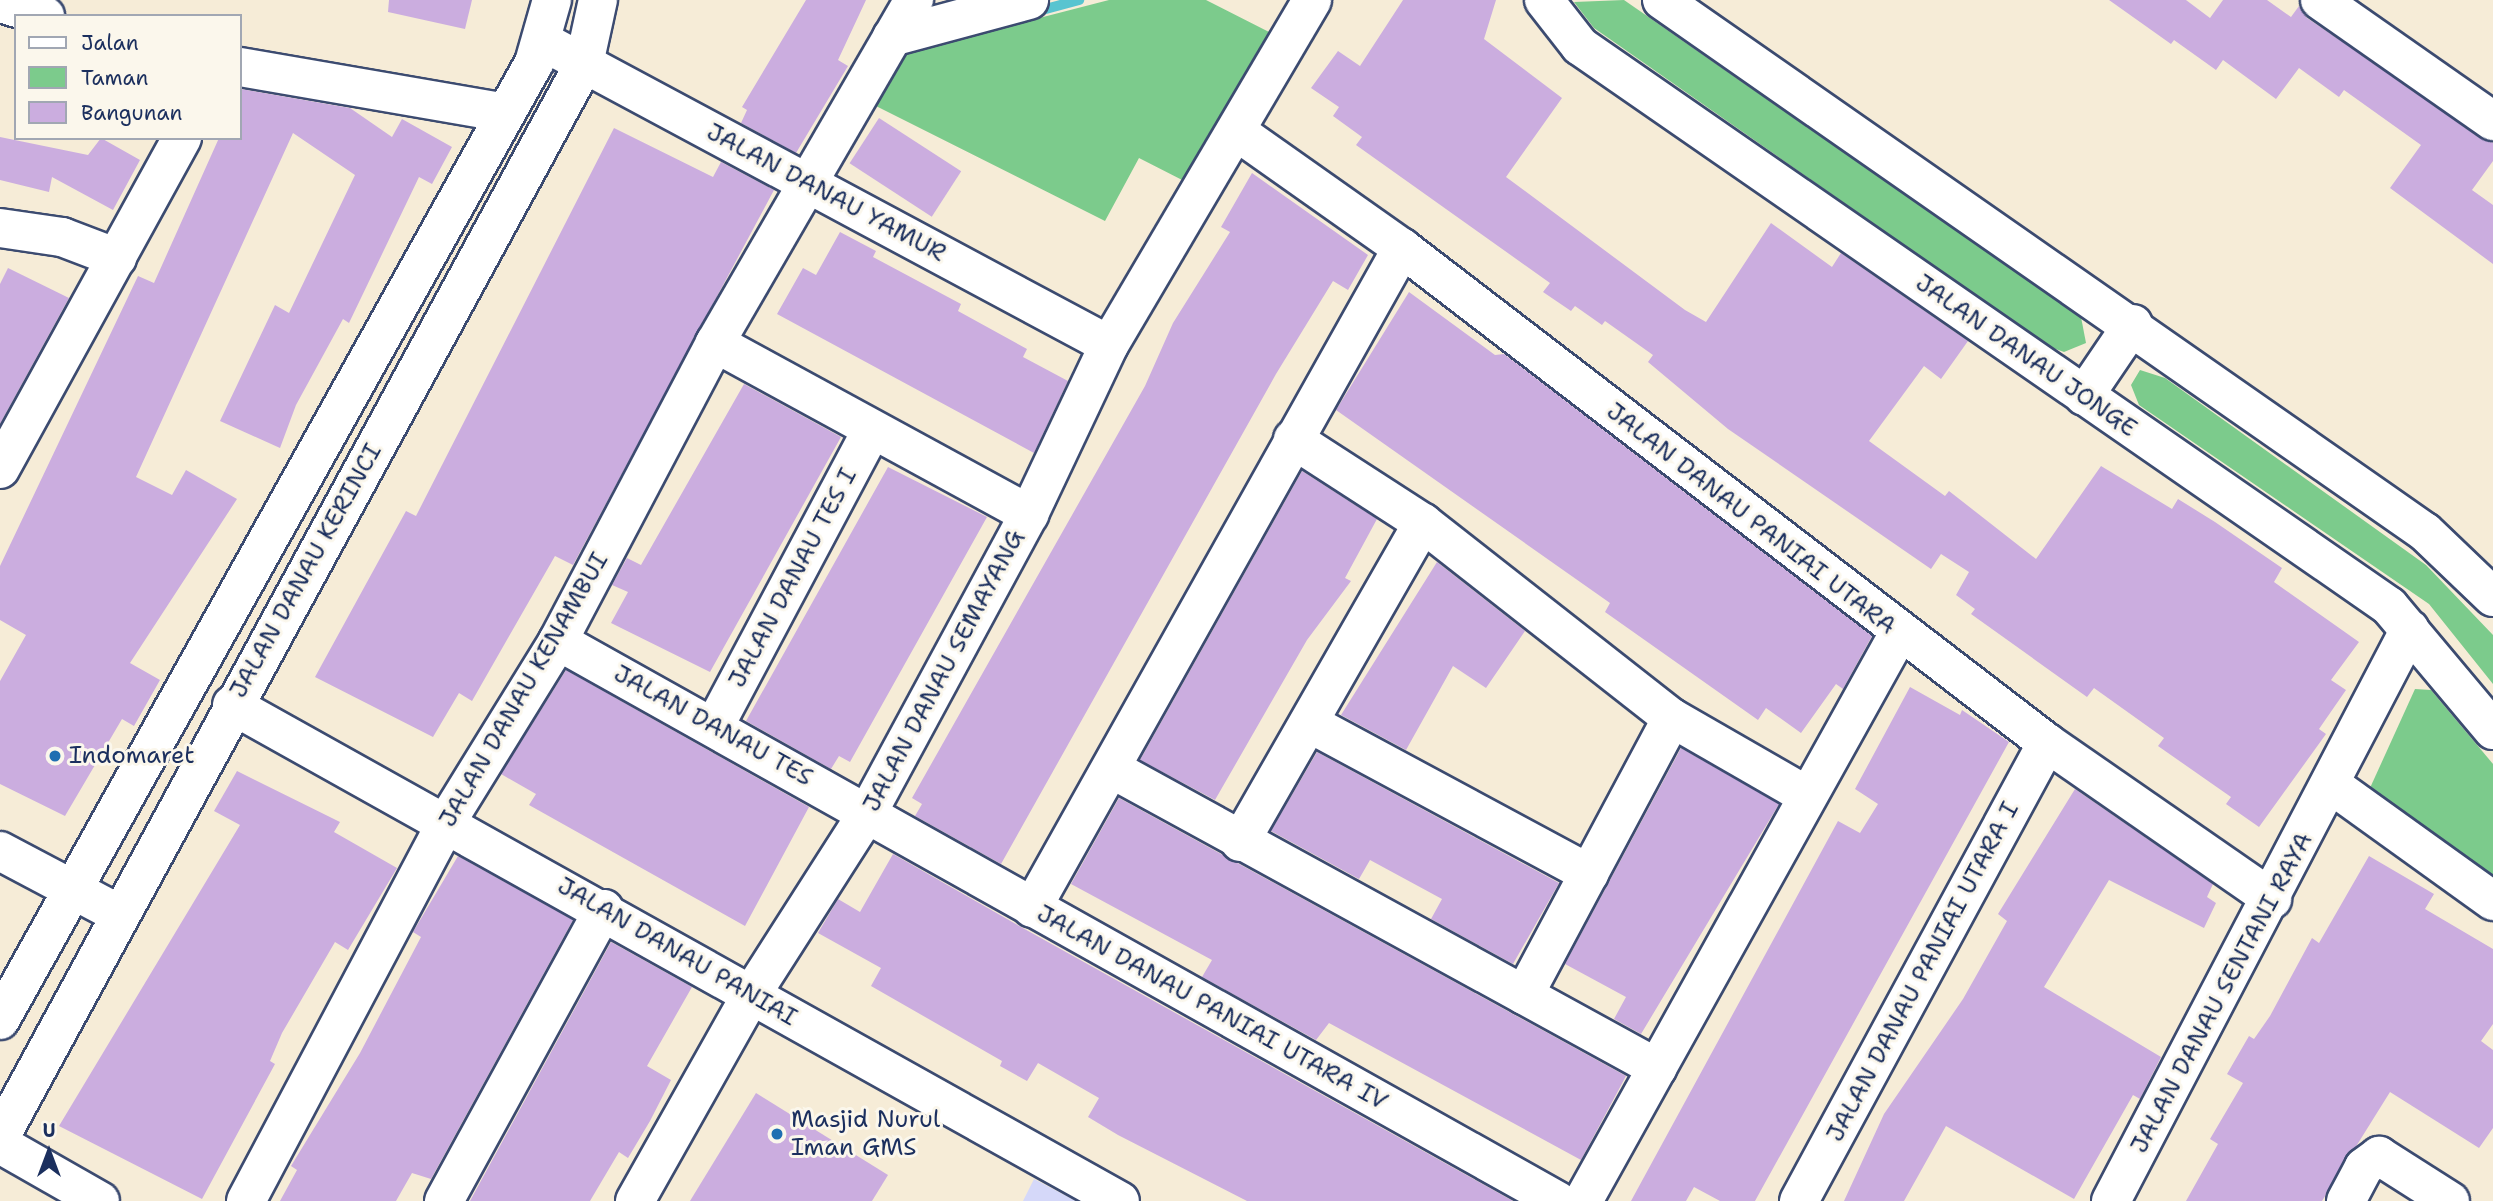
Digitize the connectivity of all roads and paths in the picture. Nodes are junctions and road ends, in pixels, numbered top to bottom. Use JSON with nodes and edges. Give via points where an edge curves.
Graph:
{"nodes":[{"id":1,"x":552,"y":0,"type":"edge"},
{"id":2,"x":598,"y":0,"type":"edge"},
{"id":3,"x":914,"y":0,"type":"edge"},
{"id":4,"x":1029,"y":0,"type":"edge"},
{"id":5,"x":1312,"y":0,"type":"edge"},
{"id":6,"x":1544,"y":0,"type":"edge"},
{"id":7,"x":1661,"y":0,"type":"edge"},
{"id":8,"x":2320,"y":0,"type":"edge"},
{"id":9,"x":0,"y":4,"type":"edge"},
{"id":10,"x":38,"y":14,"type":"edge"},
{"id":11,"x":892,"y":37,"type":"junction"},
{"id":12,"x":542,"y":41,"type":"junction"},
{"id":13,"x":584,"y":64,"type":"junction"},
{"id":14,"x":242,"y":67,"type":"edge"},
{"id":15,"x":505,"y":113,"type":"junction"},
{"id":16,"x":2493,"y":121,"type":"edge"},
{"id":17,"x":1236,"y":131,"type":"junction"},
{"id":18,"x":181,"y":140,"type":"edge"},
{"id":19,"x":808,"y":181,"type":"junction"},
{"id":20,"x":0,"y":228,"type":"edge"},
{"id":21,"x":1402,"y":248,"type":"junction"},
{"id":22,"x":117,"y":258,"type":"junction"},
{"id":23,"x":2133,"y":324,"type":"junction"},
{"id":24,"x":715,"y":343,"type":"junction"},
{"id":25,"x":1109,"y":345,"type":"junction"},
{"id":26,"x":2084,"y":396,"type":"junction"},
{"id":27,"x":871,"y":431,"type":"junction"},
{"id":28,"x":1293,"y":439,"type":"junction"},
{"id":29,"x":0,"y":469,"type":"edge"},
{"id":30,"x":1029,"y":514,"type":"junction"},
{"id":31,"x":1423,"y":523,"type":"junction"},
{"id":32,"x":2493,"y":597,"type":"edge"},
{"id":33,"x":2410,"y":629,"type":"junction"},
{"id":34,"x":1899,"y":633,"type":"junction"},
{"id":35,"x":558,"y":640,"type":"junction"},
{"id":36,"x":232,"y":705,"type":"junction"},
{"id":37,"x":1672,"y":718,"type":"junction"},
{"id":38,"x":1311,"y":724,"type":"junction"},
{"id":39,"x":715,"y":725,"type":"junction"},
{"id":40,"x":2493,"y":730,"type":"edge"},
{"id":41,"x":2047,"y":743,"type":"junction"},
{"id":42,"x":1112,"y":769,"type":"junction"},
{"id":43,"x":2333,"y":786,"type":"junction"},
{"id":44,"x":1806,"y":795,"type":"junction"},
{"id":45,"x":868,"y":812,"type":"junction"},
{"id":46,"x":447,"y":821,"type":"junction"},
{"id":47,"x":1240,"y":842,"type":"junction"},
{"id":48,"x":0,"y":850,"type":"edge"},
{"id":49,"x":1589,"y":874,"type":"junction"},
{"id":50,"x":74,"y":890,"type":"junction"},
{"id":51,"x":2272,"y":899,"type":"junction"},
{"id":52,"x":2493,"y":901,"type":"edge"},
{"id":53,"x":1032,"y":908,"type":"junction"},
{"id":54,"x":604,"y":909,"type":"junction"},
{"id":55,"x":117,"y":913,"type":"junction"},
{"id":56,"x":751,"y":995,"type":"junction"},
{"id":57,"x":1524,"y":995,"type":"junction"},
{"id":58,"x":0,"y":1020,"type":"edge"},
{"id":59,"x":1657,"y":1068,"type":"junction"},
{"id":60,"x":0,"y":1138,"type":"edge"},
{"id":61,"x":0,"y":1144,"type":"edge"},
{"id":62,"x":100,"y":1201,"type":"edge"},
{"id":63,"x":246,"y":1201,"type":"edge"},
{"id":64,"x":444,"y":1201,"type":"edge"},
{"id":65,"x":635,"y":1201,"type":"edge"},
{"id":66,"x":1120,"y":1201,"type":"edge"},
{"id":67,"x":1558,"y":1201,"type":"edge"},
{"id":68,"x":1583,"y":1201,"type":"edge"},
{"id":69,"x":1799,"y":1201,"type":"edge"},
{"id":70,"x":2111,"y":1201,"type":"edge"},
{"id":71,"x":2346,"y":1201,"type":"edge"},
{"id":72,"x":2449,"y":1201,"type":"edge"}],
"edges":[{"from":1,"to":12,"type":"street","name":"JALAN DANAU KERINCI"},
{"from":2,"to":13,"type":"street","name":"JALAN DANAU KERINCI"},
{"from":3,"to":11,"type":"street","name":"JALAN DANAU KENAMBUI"},
{"from":4,"to":11,"type":"street"},
{"from":5,"to":17,"type":"street","name":"JALAN DANAU SEMAYANG"},
{"from":6,"to":26,"type":"street","name":"JALAN DANAU JONGE","via":[[1580,46]]},
{"from":7,"to":23,"type":"street"},
{"from":8,"to":16,"type":"street"},
{"from":9,"to":10,"type":"street"},
{"from":11,"to":19,"type":"street","name":"JALAN DANAU KENAMBUI"},
{"from":12,"to":13,"type":"street","name":"JALAN DANAU YAMUR"},
{"from":12,"to":15,"type":"street","name":"JALAN DANAU KERINCI"},
{"from":13,"to":19,"type":"street","name":"JALAN DANAU YAMUR"},
{"from":13,"to":36,"type":"street","name":"JALAN DANAU KERINCI"},
{"from":14,"to":15,"type":"street"},
{"from":15,"to":50,"type":"street","name":"JALAN DANAU KERINCI"},
{"from":17,"to":21,"type":"street","name":"JALAN DANAU PANIAI UTARA"},
{"from":17,"to":25,"type":"street","name":"JALAN DANAU SEMAYANG"},
{"from":18,"to":22,"type":"street"},
{"from":19,"to":24,"type":"street","name":"JALAN DANAU KENAMBUI"},
{"from":19,"to":25,"type":"street","name":"JALAN DANAU YAMUR"},
{"from":20,"to":22,"type":"street","via":[[62,237]]},
{"from":21,"to":28,"type":"street"},
{"from":21,"to":34,"type":"street","name":"JALAN DANAU PANIAI UTARA"},
{"from":22,"to":29,"type":"street"},
{"from":23,"to":26,"type":"street"},
{"from":23,"to":32,"type":"street","via":[[2426,532]]},
{"from":24,"to":27,"type":"street"},
{"from":24,"to":35,"type":"street","name":"JALAN DANAU KENAMBUI"},
{"from":25,"to":30,"type":"street","name":"JALAN DANAU SEMAYANG"},
{"from":26,"to":33,"type":"street","name":"JALAN DANAU JONGE","via":[[2389,606]]},
{"from":27,"to":30,"type":"street"},
{"from":27,"to":39,"type":"street","name":"JALAN DANAU TES I"},
{"from":28,"to":31,"type":"street"},
{"from":28,"to":42,"type":"street"},
{"from":30,"to":45,"type":"street","name":"JALAN DANAU SEMAYANG"},
{"from":31,"to":37,"type":"street"},
{"from":31,"to":38,"type":"street"},
{"from":33,"to":40,"type":"street","name":"JALAN DANAU JONGE"},
{"from":33,"to":43,"type":"street","name":"JALAN DANAU SENTANI RAYA"},
{"from":34,"to":41,"type":"street","name":"JALAN DANAU PANIAI UTARA"},
{"from":34,"to":44,"type":"street"},
{"from":35,"to":39,"type":"street","name":"JALAN DANAU TES"},
{"from":35,"to":46,"type":"street","name":"JALAN DANAU KENAMBUI"},
{"from":36,"to":46,"type":"street","name":"JALAN DANAU PANIAI"},
{"from":36,"to":55,"type":"street","name":"JALAN DANAU KERINCI"},
{"from":37,"to":44,"type":"street"},
{"from":37,"to":49,"type":"street"},
{"from":38,"to":47,"type":"street"},
{"from":38,"to":49,"type":"street"},
{"from":39,"to":45,"type":"street","name":"JALAN DANAU TES"},
{"from":41,"to":51,"type":"street","name":"JALAN DANAU PANIAI UTARA"},
{"from":41,"to":69,"type":"street","name":"JALAN DANAU PANIAI UTARA I"},
{"from":42,"to":47,"type":"street"},
{"from":42,"to":53,"type":"street"},
{"from":43,"to":51,"type":"street","name":"JALAN DANAU SENTANI RAYA"},
{"from":43,"to":52,"type":"street"},
{"from":44,"to":59,"type":"street"},
{"from":45,"to":53,"type":"street","name":"JALAN DANAU PANIAI UTARA IV"},
{"from":45,"to":56,"type":"street","name":"JALAN DANAU SEMAYANG"},
{"from":46,"to":54,"type":"street","name":"JALAN DANAU PANIAI"},
{"from":46,"to":63,"type":"street","name":"JALAN DANAU KENAMBUI"},
{"from":47,"to":57,"type":"street"},
{"from":48,"to":50,"type":"street"},
{"from":49,"to":57,"type":"street"},
{"from":50,"to":55,"type":"street"},
{"from":50,"to":58,"type":"street","name":"JALAN DANAU KERINCI"},
{"from":51,"to":70,"type":"street","name":"JALAN DANAU SENTANI RAYA"},
{"from":53,"to":67,"type":"street","name":"JALAN DANAU PANIAI UTARA IV"},
{"from":54,"to":56,"type":"street","name":"JALAN DANAU PANIAI"},
{"from":54,"to":64,"type":"street"},
{"from":55,"to":60,"type":"street","name":"JALAN DANAU KERINCI"},
{"from":56,"to":65,"type":"street","name":"JALAN DANAU SEMAYANG"},
{"from":56,"to":66,"type":"street","name":"JALAN DANAU PANIAI"},
{"from":57,"to":59,"type":"street"},
{"from":59,"to":68,"type":"street"},
{"from":61,"to":62,"type":"street"},
{"from":71,"to":72,"type":"street","via":[[2371,1158],[2386,1156]]}]}
